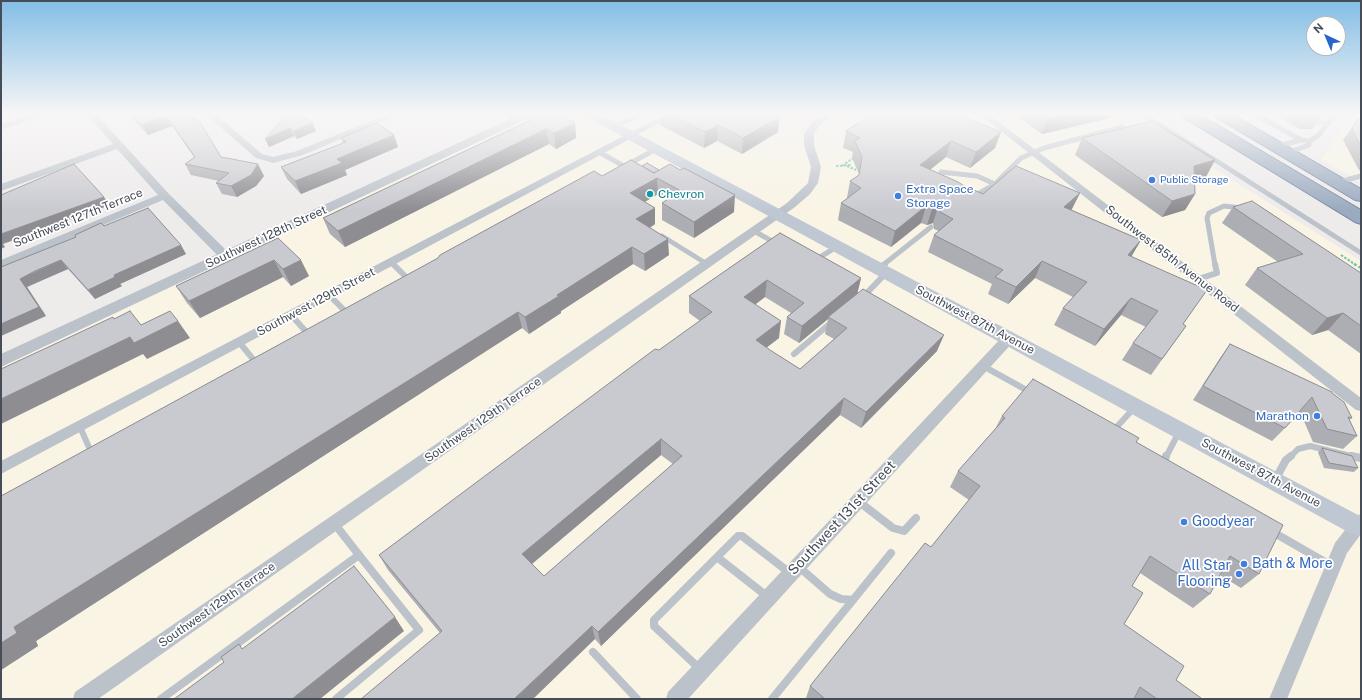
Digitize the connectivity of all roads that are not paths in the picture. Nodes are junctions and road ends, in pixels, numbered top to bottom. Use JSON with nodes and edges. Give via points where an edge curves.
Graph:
{"nodes":[{"id":1,"x":118,"y":145,"type":"edge"},
{"id":2,"x":116,"y":146,"type":"edge"},
{"id":3,"x":247,"y":146,"type":"edge"},
{"id":4,"x":319,"y":146,"type":"edge"},
{"id":5,"x":450,"y":146,"type":"edge"},
{"id":6,"x":611,"y":146,"type":"edge"},
{"id":7,"x":650,"y":146,"type":"edge"},
{"id":8,"x":809,"y":146,"type":"edge"},
{"id":9,"x":1026,"y":146,"type":"edge"},
{"id":10,"x":1053,"y":146,"type":"edge"},
{"id":11,"x":1192,"y":146,"type":"edge"},
{"id":12,"x":1240,"y":146,"type":"edge"},
{"id":13,"x":1275,"y":146,"type":"edge"},
{"id":14,"x":1288,"y":146,"type":"edge"},
{"id":15,"x":1305,"y":146,"type":"edge"},
{"id":16,"x":656,"y":149,"type":"junction"},
{"id":17,"x":1281,"y":149,"type":"junction"},
{"id":18,"x":599,"y":152,"type":"junction"},
{"id":19,"x":1034,"y":152,"type":"junction"},
{"id":20,"x":624,"y":166,"type":"junction"},
{"id":21,"x":630,"y":170,"type":"edge"},
{"id":22,"x":941,"y":172,"type":"dead end"},
{"id":23,"x":1361,"y":176,"type":"edge"},
{"id":24,"x":1338,"y":182,"type":"junction"},
{"id":25,"x":995,"y":184,"type":"junction"},
{"id":26,"x":1,"y":188,"type":"edge"},
{"id":27,"x":166,"y":196,"type":"junction"},
{"id":28,"x":1361,"y":196,"type":"edge"},
{"id":29,"x":968,"y":201,"type":"edge"},
{"id":30,"x":1248,"y":210,"type":"edge"},
{"id":31,"x":779,"y":214,"type":"junction"},
{"id":32,"x":1361,"y":218,"type":"edge"},
{"id":33,"x":931,"y":227,"type":"dead end"},
{"id":34,"x":655,"y":231,"type":"edge"},
{"id":35,"x":754,"y":231,"type":"junction"},
{"id":36,"x":782,"y":246,"type":"edge"},
{"id":37,"x":838,"y":246,"type":"junction"},
{"id":38,"x":1361,"y":253,"type":"edge"},
{"id":39,"x":225,"y":256,"type":"junction"},
{"id":40,"x":809,"y":259,"type":"edge"},
{"id":41,"x":391,"y":262,"type":"junction"},
{"id":42,"x":1,"y":264,"type":"edge"},
{"id":43,"x":707,"y":264,"type":"junction"},
{"id":44,"x":883,"y":270,"type":"junction"},
{"id":45,"x":1198,"y":279,"type":"junction"},
{"id":46,"x":408,"y":289,"type":"edge"},
{"id":47,"x":329,"y":295,"type":"junction"},
{"id":48,"x":856,"y":302,"type":"edge"},
{"id":49,"x":291,"y":315,"type":"junction"},
{"id":50,"x":840,"y":316,"type":"edge"},
{"id":51,"x":346,"y":323,"type":"edge"},
{"id":52,"x":1009,"y":338,"type":"junction"},
{"id":53,"x":240,"y":342,"type":"junction"},
{"id":54,"x":306,"y":343,"type":"edge"},
{"id":55,"x":794,"y":354,"type":"dead end"},
{"id":56,"x":1,"y":361,"type":"edge"},
{"id":57,"x":267,"y":364,"type":"edge"},
{"id":58,"x":983,"y":366,"type":"junction"},
{"id":59,"x":260,"y":368,"type":"junction"},
{"id":60,"x":254,"y":372,"type":"edge"},
{"id":61,"x":1038,"y":397,"type":"edge"},
{"id":62,"x":1136,"y":406,"type":"junction"},
{"id":63,"x":1361,"y":406,"type":"edge"},
{"id":64,"x":80,"y":427,"type":"junction"},
{"id":65,"x":1180,"y":430,"type":"junction"},
{"id":66,"x":1107,"y":432,"type":"edge"},
{"id":67,"x":1361,"y":458,"type":"edge"},
{"id":68,"x":88,"y":464,"type":"edge"},
{"id":69,"x":1,"y":468,"type":"edge"},
{"id":70,"x":1168,"y":471,"type":"edge"},
{"id":71,"x":1275,"y":481,"type":"junction"},
{"id":72,"x":858,"y":501,"type":"junction"},
{"id":73,"x":916,"y":518,"type":"dead end"},
{"id":74,"x":334,"y":523,"type":"junction"},
{"id":75,"x":1360,"y":526,"type":"edge"},
{"id":76,"x":1264,"y":527,"type":"edge"},
{"id":77,"x":891,"y":553,"type":"dead end"},
{"id":78,"x":359,"y":555,"type":"junction"},
{"id":79,"x":717,"y":557,"type":"junction"},
{"id":80,"x":1332,"y":566,"type":"junction"},
{"id":81,"x":794,"y":570,"type":"junction"},
{"id":82,"x":768,"y":597,"type":"junction"},
{"id":83,"x":853,"y":600,"type":"junction"},
{"id":84,"x":593,"y":652,"type":"dead end"},
{"id":85,"x":701,"y":670,"type":"junction"},
{"id":86,"x":82,"y":699,"type":"edge"},
{"id":87,"x":161,"y":699,"type":"edge"},
{"id":88,"x":336,"y":699,"type":"edge"},
{"id":89,"x":637,"y":699,"type":"edge"},
{"id":90,"x":675,"y":699,"type":"edge"},
{"id":91,"x":772,"y":699,"type":"edge"},
{"id":92,"x":1278,"y":699,"type":"edge"}],
"edges":[{"from":1,"to":27,"type":"street"},
{"from":2,"to":26,"type":"street"},
{"from":3,"to":4,"type":"street","via":[[259,156],[273,160]]},
{"from":5,"to":39,"type":"street","name":"Southwest 128th Street"},
{"from":6,"to":18,"type":"street","name":"Southwest 129th Street"},
{"from":7,"to":16,"type":"main road","name":"Southwest 87th Avenue"},
{"from":8,"to":31,"type":"street","name":"Southwest 129th Terrace","via":[[816,168],[813,183],[802,197]]},
{"from":9,"to":19,"type":"street","name":"Southwest 85th Avenue Road"},
{"from":10,"to":19,"type":"lane"},
{"from":11,"to":38,"type":"lane"},
{"from":12,"to":32,"type":"highway"},
{"from":13,"to":17,"type":"highway"},
{"from":14,"to":17,"type":"lane"},
{"from":15,"to":17,"type":"lane"},
{"from":16,"to":20,"type":"lane"},
{"from":16,"to":31,"type":"main road","name":"Southwest 87th Avenue","via":[[685,168]]},
{"from":17,"to":24,"type":"highway"},
{"from":18,"to":20,"type":"lane"},
{"from":18,"to":41,"type":"street","name":"Southwest 129th Street"},
{"from":19,"to":25,"type":"lane","via":[[1018,159],[1007,174]]},
{"from":19,"to":45,"type":"street","name":"Southwest 85th Avenue Road"},
{"from":20,"to":21,"type":"lane"},
{"from":22,"to":25,"type":"lane","via":[[977,176]]},
{"from":23,"to":24,"type":"lane"},
{"from":24,"to":28,"type":"highway"},
{"from":25,"to":29,"type":"lane"},
{"from":27,"to":39,"type":"street"},
{"from":27,"to":42,"type":"street","name":"Southwest 127th Terrace"},
{"from":30,"to":45,"type":"lane","via":[[1224,206],[1209,213],[1207,218],[1217,273]]},
{"from":31,"to":35,"type":"street","name":"Southwest 129th Terrace"},
{"from":31,"to":37,"type":"main road","name":"Southwest 87th Avenue"},
{"from":33,"to":44,"type":"lane"},
{"from":34,"to":43,"type":"lane"},
{"from":35,"to":36,"type":"lane"},
{"from":35,"to":43,"type":"street","name":"Southwest 129th Terrace"},
{"from":37,"to":40,"type":"lane","via":[[820,258]]},
{"from":37,"to":44,"type":"main road","name":"Southwest 87th Avenue"},
{"from":39,"to":56,"type":"street","name":"Southwest 128th Street"},
{"from":41,"to":46,"type":"lane","via":[[415,285]]},
{"from":41,"to":47,"type":"street","name":"Southwest 129th Street"},
{"from":43,"to":74,"type":"street","name":"Southwest 129th Terrace"},
{"from":44,"to":48,"type":"lane"},
{"from":44,"to":52,"type":"main road","name":"Southwest 87th Avenue"},
{"from":45,"to":63,"type":"street","name":"Southwest 85th Avenue Road"},
{"from":47,"to":49,"type":"street","name":"Southwest 129th Street"},
{"from":47,"to":51,"type":"lane","via":[[352,319]]},
{"from":49,"to":53,"type":"street","name":"Southwest 129th Street"},
{"from":49,"to":54,"type":"lane","via":[[313,339]]},
{"from":50,"to":55,"type":"lane"},
{"from":52,"to":58,"type":"street","name":"Southwest 131st Street"},
{"from":52,"to":62,"type":"main road","name":"Southwest 87th Avenue"},
{"from":53,"to":59,"type":"lane"},
{"from":53,"to":64,"type":"street","name":"Southwest 129th Street"},
{"from":57,"to":59,"type":"lane"},
{"from":58,"to":61,"type":"lane"},
{"from":58,"to":72,"type":"street","name":"Southwest 131st Street"},
{"from":59,"to":60,"type":"lane"},
{"from":62,"to":65,"type":"main road","name":"Southwest 87th Avenue"},
{"from":62,"to":66,"type":"lane","via":[[1117,429]]},
{"from":64,"to":68,"type":"lane","via":[[95,460]]},
{"from":64,"to":69,"type":"street","name":"Southwest 129th Street"},
{"from":65,"to":70,"type":"lane","via":[[1163,461]]},
{"from":65,"to":71,"type":"main road","name":"Southwest 87th Avenue"},
{"from":67,"to":71,"type":"lane","via":[[1310,446],[1298,448],[1286,460]]},
{"from":71,"to":75,"type":"main road","name":"Southwest 87th Avenue"},
{"from":72,"to":73,"type":"lane","via":[[893,528],[904,531]]},
{"from":72,"to":81,"type":"street","name":"Southwest 131st Street"},
{"from":74,"to":78,"type":"lane"},
{"from":74,"to":86,"type":"street","name":"Southwest 129th Terrace"},
{"from":75,"to":80,"type":"street","via":[[1341,548]]},
{"from":76,"to":80,"type":"lane"},
{"from":77,"to":83,"type":"lane"},
{"from":78,"to":87,"type":"lane"},
{"from":78,"to":88,"type":"lane","via":[[419,630]]},
{"from":79,"to":81,"type":"lane","via":[[738,536],[742,536]]},
{"from":79,"to":82,"type":"lane"},
{"from":79,"to":85,"type":"lane","via":[[654,620],[654,626]]},
{"from":80,"to":92,"type":"street"},
{"from":81,"to":82,"type":"street","name":"Southwest 131st Street"},
{"from":81,"to":83,"type":"lane","via":[[830,594],[840,599]]},
{"from":82,"to":85,"type":"street","name":"Southwest 131st Street"},
{"from":83,"to":91,"type":"lane"},
{"from":84,"to":89,"type":"lane"},
{"from":85,"to":90,"type":"street","name":"Southwest 131st Street"}]}
